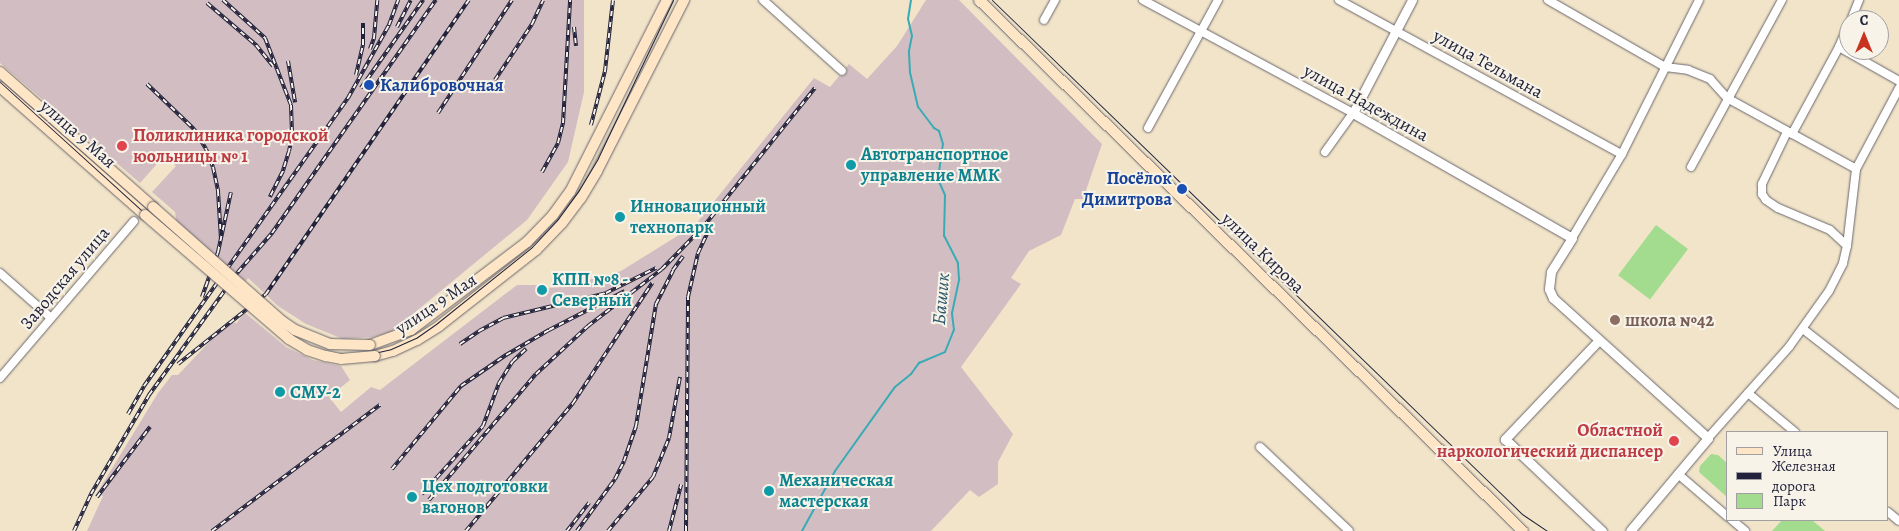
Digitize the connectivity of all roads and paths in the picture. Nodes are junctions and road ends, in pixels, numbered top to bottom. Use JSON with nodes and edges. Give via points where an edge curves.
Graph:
{"nodes":[{"id":1,"x":667,"y":0,"type":"edge"},
{"id":2,"x":684,"y":0,"type":"edge"},
{"id":3,"x":763,"y":0,"type":"edge"},
{"id":4,"x":978,"y":0,"type":"edge"},
{"id":5,"x":1055,"y":0,"type":"edge"},
{"id":6,"x":1143,"y":0,"type":"edge"},
{"id":7,"x":1218,"y":0,"type":"edge"},
{"id":8,"x":1339,"y":0,"type":"edge"},
{"id":9,"x":1412,"y":0,"type":"edge"},
{"id":10,"x":1548,"y":0,"type":"edge"},
{"id":11,"x":1699,"y":0,"type":"edge"},
{"id":12,"x":1782,"y":0,"type":"edge"},
{"id":13,"x":1044,"y":20,"type":"dead end"},
{"id":14,"x":1201,"y":31,"type":"junction"},
{"id":15,"x":1396,"y":31,"type":"junction"},
{"id":16,"x":1839,"y":47,"type":"edge"},
{"id":17,"x":1862,"y":60,"type":"edge"},
{"id":18,"x":1665,"y":67,"type":"junction"},
{"id":19,"x":842,"y":71,"type":"dead end"},
{"id":20,"x":0,"y":72,"type":"edge"},
{"id":21,"x":1899,"y":81,"type":"edge"},
{"id":22,"x":0,"y":87,"type":"edge"},
{"id":23,"x":1899,"y":88,"type":"edge"},
{"id":24,"x":1726,"y":98,"type":"junction"},
{"id":25,"x":1352,"y":113,"type":"junction"},
{"id":26,"x":1148,"y":128,"type":"dead end"},
{"id":27,"x":1789,"y":133,"type":"junction"},
{"id":28,"x":1325,"y":152,"type":"dead end"},
{"id":29,"x":1622,"y":154,"type":"junction"},
{"id":30,"x":1691,"y":167,"type":"dead end"},
{"id":31,"x":1856,"y":169,"type":"junction"},
{"id":32,"x":149,"y":211,"type":"junction"},
{"id":33,"x":134,"y":220,"type":"dead end"},
{"id":34,"x":1572,"y":238,"type":"junction"},
{"id":35,"x":1847,"y":246,"type":"junction"},
{"id":36,"x":0,"y":273,"type":"edge"},
{"id":37,"x":51,"y":318,"type":"junction"},
{"id":38,"x":1803,"y":329,"type":"junction"},
{"id":39,"x":1599,"y":340,"type":"junction"},
{"id":40,"x":0,"y":378,"type":"edge"},
{"id":41,"x":1748,"y":393,"type":"junction"},
{"id":42,"x":1899,"y":404,"type":"edge"},
{"id":43,"x":1794,"y":431,"type":"edge"},
{"id":44,"x":1708,"y":438,"type":"junction"},
{"id":45,"x":1260,"y":447,"type":"dead end"},
{"id":46,"x":1678,"y":474,"type":"junction"},
{"id":47,"x":1889,"y":513,"type":"edge"},
{"id":48,"x":1726,"y":515,"type":"edge"},
{"id":49,"x":1733,"y":521,"type":"edge"},
{"id":50,"x":1899,"y":521,"type":"edge"},
{"id":51,"x":1349,"y":531,"type":"edge"},
{"id":52,"x":1523,"y":531,"type":"edge"},
{"id":53,"x":1602,"y":531,"type":"edge"},
{"id":54,"x":1630,"y":531,"type":"edge"},
{"id":55,"x":1745,"y":531,"type":"edge"}],
"edges":[{"from":1,"to":32,"type":"main road","name":"улица 9 Мая","bridge":true,"via":[[570,192],[553,215],[527,242],[411,330],[370,345],[341,346],[295,330]]},
{"from":2,"to":32,"type":"main road","name":"улица 9 Мая","bridge":true,"via":[[582,198],[536,250],[417,340],[375,356],[341,358],[307,350],[289,339]]},
{"from":3,"to":19,"type":"street"},
{"from":4,"to":52,"type":"main road","name":"улица Кирова"},
{"from":5,"to":13,"type":"street"},
{"from":6,"to":14,"type":"street","name":"улица Надеждина"},
{"from":7,"to":14,"type":"street"},
{"from":8,"to":15,"type":"street","name":"улица Тельмана"},
{"from":9,"to":15,"type":"street"},
{"from":10,"to":18,"type":"street"},
{"from":11,"to":18,"type":"street"},
{"from":12,"to":24,"type":"street"},
{"from":14,"to":25,"type":"street","name":"улица Надеждина"},
{"from":14,"to":26,"type":"street"},
{"from":15,"to":25,"type":"street"},
{"from":15,"to":29,"type":"street","name":"улица Тельмана"},
{"from":16,"to":27,"type":"street"},
{"from":17,"to":21,"type":"street"},
{"from":18,"to":24,"type":"street","via":[[1699,73],[1718,86]]},
{"from":18,"to":29,"type":"street"},
{"from":20,"to":32,"type":"main road","name":"улица 9 Мая"},
{"from":22,"to":32,"type":"main road","name":"улица 9 Мая"},
{"from":23,"to":31,"type":"street"},
{"from":24,"to":27,"type":"street"},
{"from":24,"to":30,"type":"street"},
{"from":25,"to":28,"type":"street"},
{"from":25,"to":34,"type":"street","name":"улица Надеждина"},
{"from":27,"to":31,"type":"street"},
{"from":27,"to":35,"type":"street","via":[[1762,184],[1762,194],[1778,208],[1830,230]]},
{"from":29,"to":34,"type":"street"},
{"from":31,"to":35,"type":"street"},
{"from":33,"to":37,"type":"street","name":"Заводская улица"},
{"from":34,"to":39,"type":"street","via":[[1551,272],[1548,288],[1557,304]]},
{"from":35,"to":38,"type":"street","via":[[1829,292]]},
{"from":36,"to":37,"type":"street"},
{"from":37,"to":40,"type":"street","name":"Заводская улица"},
{"from":38,"to":41,"type":"street"},
{"from":38,"to":42,"type":"street"},
{"from":39,"to":44,"type":"street"},
{"from":39,"to":53,"type":"street","via":[[1505,439]]},
{"from":41,"to":43,"type":"street"},
{"from":41,"to":44,"type":"street"},
{"from":44,"to":46,"type":"street"},
{"from":45,"to":51,"type":"street"},
{"from":46,"to":48,"type":"street"},
{"from":46,"to":54,"type":"street"},
{"from":47,"to":50,"type":"street"},
{"from":49,"to":55,"type":"street"}]}
